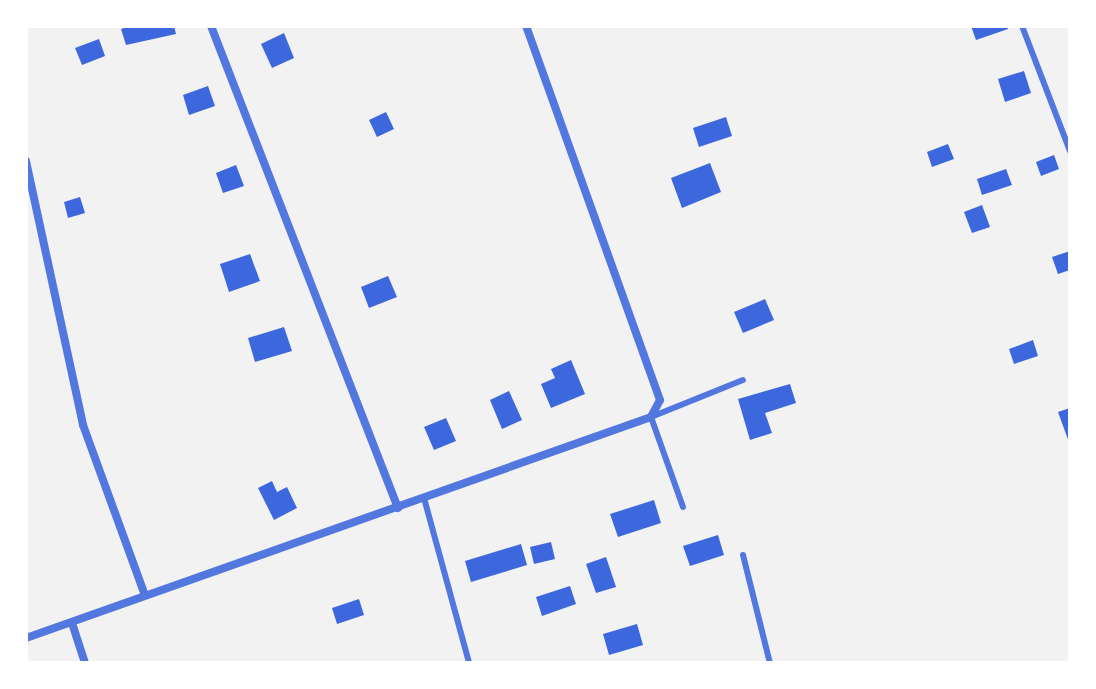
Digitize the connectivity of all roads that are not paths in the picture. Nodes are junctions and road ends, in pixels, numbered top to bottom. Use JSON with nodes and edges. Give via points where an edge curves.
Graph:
{"nodes":[{"id":1,"x":211,"y":26,"type":"edge"},
{"id":2,"x":526,"y":26,"type":"edge"},
{"id":3,"x":1022,"y":26,"type":"edge"},
{"id":4,"x":1070,"y":151,"type":"edge"},
{"id":5,"x":26,"y":161,"type":"edge"},
{"id":6,"x":743,"y":380,"type":"dead end"},
{"id":7,"x":651,"y":417,"type":"junction"},
{"id":8,"x":424,"y":498,"type":"junction"},
{"id":9,"x":683,"y":507,"type":"dead end"},
{"id":10,"x":398,"y":508,"type":"junction"},
{"id":11,"x":743,"y":555,"type":"dead end"},
{"id":12,"x":145,"y":595,"type":"junction"},
{"id":13,"x":72,"y":623,"type":"junction"},
{"id":14,"x":26,"y":638,"type":"edge"},
{"id":15,"x":85,"y":663,"type":"edge"},
{"id":16,"x":469,"y":663,"type":"edge"},
{"id":17,"x":770,"y":663,"type":"edge"}],
"edges":[{"from":1,"to":10,"type":"street"},
{"from":2,"to":7,"type":"street","via":[[660,400]]},
{"from":3,"to":4,"type":"lane"},
{"from":5,"to":12,"type":"street","via":[[83,425]]},
{"from":6,"to":7,"type":"lane"},
{"from":7,"to":8,"type":"street"},
{"from":7,"to":9,"type":"lane"},
{"from":8,"to":10,"type":"street"},
{"from":8,"to":16,"type":"lane"},
{"from":10,"to":12,"type":"street"},
{"from":11,"to":17,"type":"lane"},
{"from":12,"to":13,"type":"street"},
{"from":13,"to":14,"type":"street"},
{"from":13,"to":15,"type":"street"}]}
